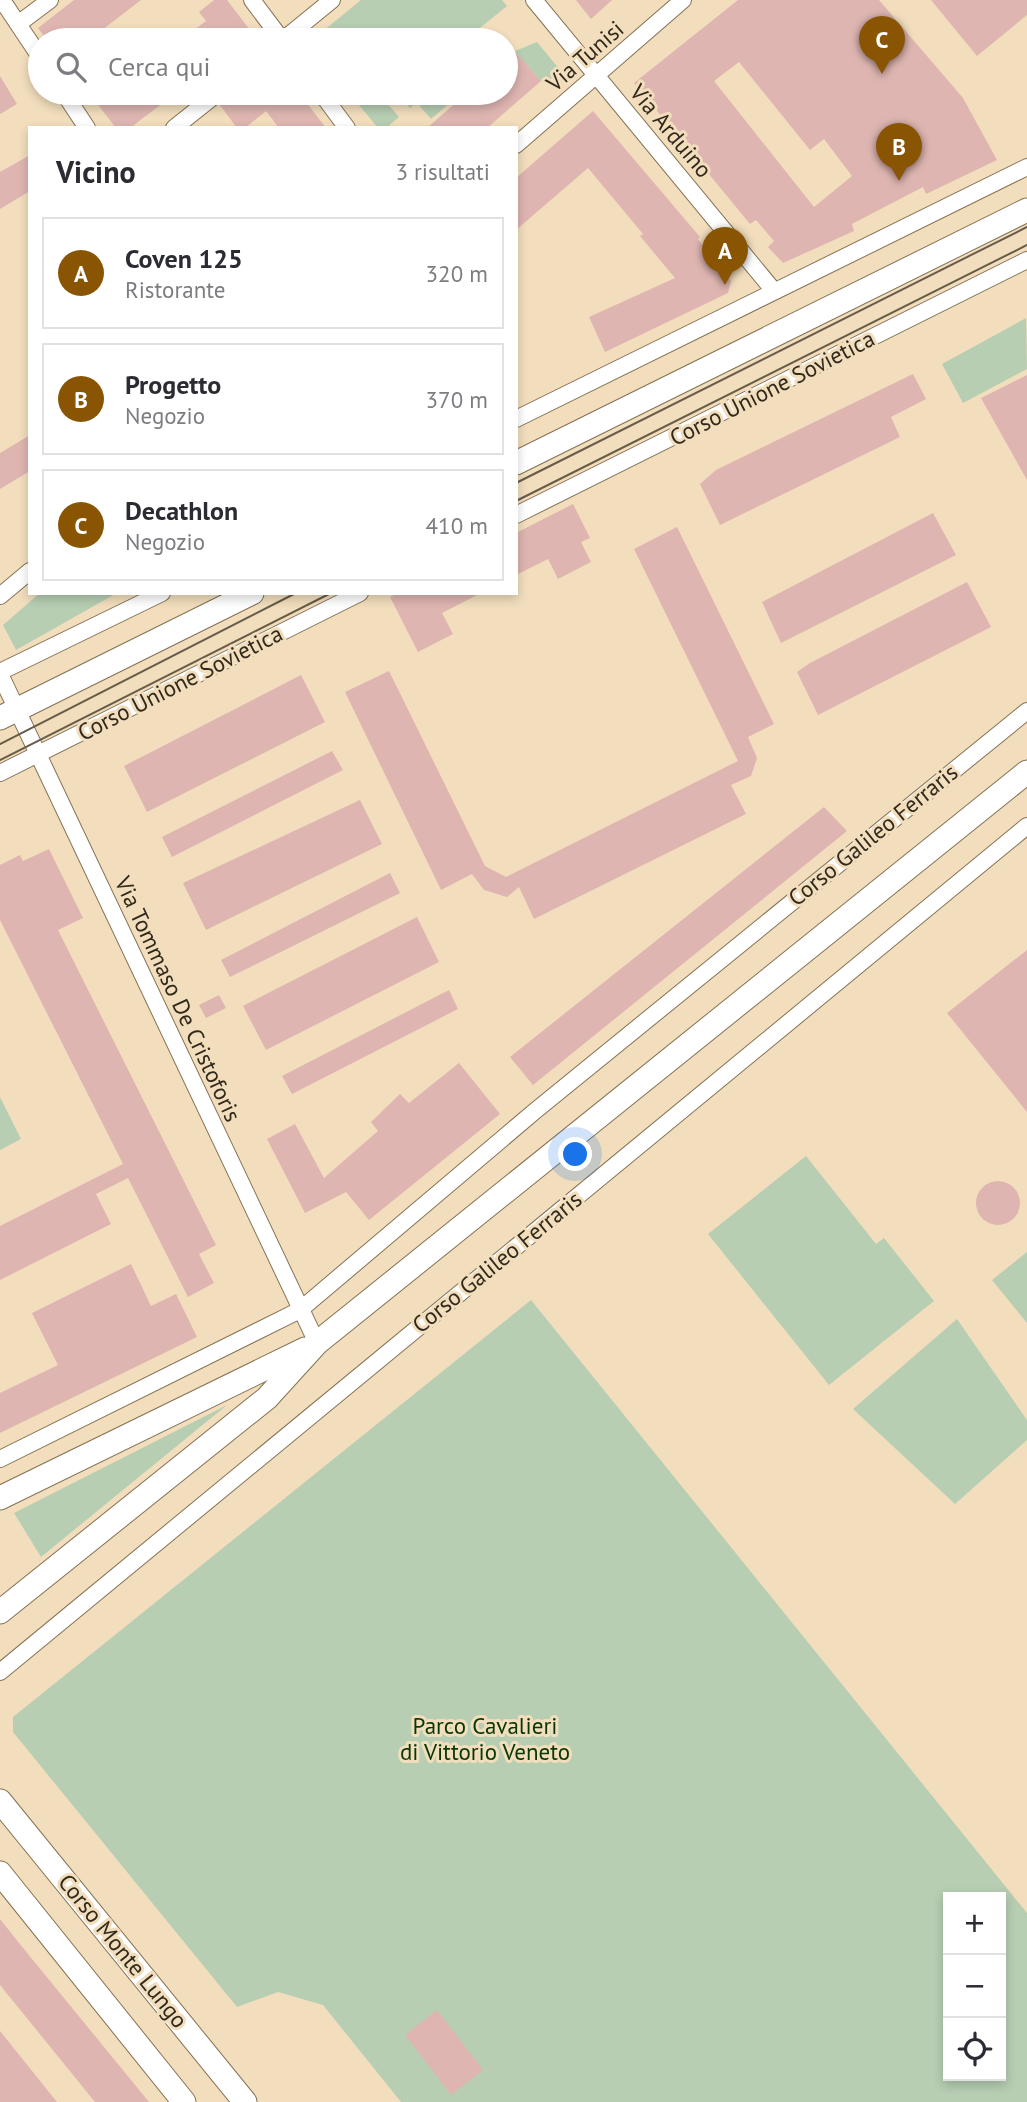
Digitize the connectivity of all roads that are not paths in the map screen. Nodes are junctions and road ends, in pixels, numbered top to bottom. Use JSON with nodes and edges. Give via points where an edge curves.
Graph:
{"nodes":[{"id":1,"x":2,"y":0,"type":"edge"},
{"id":2,"x":50,"y":0,"type":"edge"},
{"id":3,"x":252,"y":0,"type":"edge"},
{"id":4,"x":332,"y":0,"type":"edge"},
{"id":5,"x":534,"y":0,"type":"edge"},
{"id":6,"x":683,"y":0,"type":"edge"},
{"id":7,"x":18,"y":24,"type":"junction"},
{"id":8,"x":274,"y":28,"type":"edge"},
{"id":9,"x":298,"y":28,"type":"edge"},
{"id":10,"x":28,"y":39,"type":"edge"},
{"id":11,"x":596,"y":77,"type":"junction"},
{"id":12,"x":72,"y":105,"type":"edge"},
{"id":13,"x":203,"y":105,"type":"edge"},
{"id":14,"x":330,"y":105,"type":"edge"},
{"id":15,"x":87,"y":126,"type":"edge"},
{"id":16,"x":177,"y":126,"type":"edge"},
{"id":17,"x":346,"y":126,"type":"edge"},
{"id":18,"x":518,"y":143,"type":"edge"},
{"id":19,"x":1027,"y":167,"type":"edge"},
{"id":20,"x":1027,"y":210,"type":"edge"},
{"id":21,"x":1027,"y":260,"type":"edge"},
{"id":22,"x":774,"y":291,"type":"junction"},
{"id":23,"x":518,"y":418,"type":"edge"},
{"id":24,"x":518,"y":462,"type":"edge"},
{"id":25,"x":518,"y":514,"type":"edge"},
{"id":26,"x":28,"y":573,"type":"edge"},
{"id":27,"x":158,"y":595,"type":"edge"},
{"id":28,"x":248,"y":595,"type":"edge"},
{"id":29,"x":356,"y":595,"type":"edge"},
{"id":30,"x":0,"y":596,"type":"edge"},
{"id":31,"x":0,"y":673,"type":"edge"},
{"id":32,"x":1027,"y":711,"type":"edge"},
{"id":33,"x":9,"y":713,"type":"edge"},
{"id":34,"x":37,"y":755,"type":"junction"},
{"id":35,"x":1027,"y":772,"type":"edge"},
{"id":36,"x":0,"y":773,"type":"edge"},
{"id":37,"x":1027,"y":826,"type":"edge"},
{"id":38,"x":300,"y":1310,"type":"junction"},
{"id":39,"x":317,"y":1343,"type":"junction"},
{"id":40,"x":0,"y":1459,"type":"edge"},
{"id":41,"x":0,"y":1498,"type":"edge"},
{"id":42,"x":0,"y":1612,"type":"edge"},
{"id":43,"x":0,"y":1672,"type":"edge"},
{"id":44,"x":0,"y":1801,"type":"edge"},
{"id":45,"x":0,"y":1873,"type":"edge"},
{"id":46,"x":184,"y":2102,"type":"edge"},
{"id":47,"x":245,"y":2102,"type":"edge"}],
"edges":[{"from":1,"to":7,"type":"street"},
{"from":2,"to":7,"type":"street"},
{"from":3,"to":8,"type":"street"},
{"from":4,"to":9,"type":"street"},
{"from":5,"to":11,"type":"street","name":"Via Arduino"},
{"from":6,"to":11,"type":"street","name":"Via Tunisi"},
{"from":7,"to":10,"type":"street"},
{"from":11,"to":18,"type":"street","name":"Via Tunisi"},
{"from":11,"to":22,"type":"street","name":"Via Arduino"},
{"from":12,"to":15,"type":"street"},
{"from":13,"to":16,"type":"street"},
{"from":14,"to":17,"type":"street"},
{"from":19,"to":22,"type":"street"},
{"from":20,"to":24,"type":"main road","name":"Corso Unione Sovietica"},
{"from":21,"to":25,"type":"street","name":"Corso Unione Sovietica"},
{"from":22,"to":23,"type":"street"},
{"from":26,"to":30,"type":"street"},
{"from":27,"to":31,"type":"street"},
{"from":28,"to":33,"type":"main road","name":"Corso Unione Sovietica"},
{"from":29,"to":34,"type":"street","name":"Corso Unione Sovietica"},
{"from":31,"to":33,"type":"street","name":"Via Tommaso De Cristoforis"},
{"from":32,"to":38,"type":"street","name":"Corso Galileo Ferraris","via":[[535,1111]]},
{"from":33,"to":34,"type":"street","name":"Via Tommaso De Cristoforis"},
{"from":34,"to":36,"type":"street","name":"Corso Unione Sovietica"},
{"from":34,"to":38,"type":"street","name":"Via Tommaso De Cristoforis"},
{"from":35,"to":39,"type":"main road","name":"Corso Galileo Ferraris"},
{"from":37,"to":43,"type":"street","name":"Corso Galileo Ferraris"},
{"from":38,"to":39,"type":"street","name":"Via Tommaso De Cristoforis"},
{"from":38,"to":40,"type":"street","name":"Corso Galileo Ferraris"},
{"from":39,"to":41,"type":"main road","name":"Corso Galileo Ferraris"},
{"from":39,"to":42,"type":"main road","name":"Corso Galileo Ferraris","via":[[267,1398]]},
{"from":44,"to":47,"type":"main road","name":"Corso Monte Lungo"},
{"from":45,"to":46,"type":"main road","name":"Corso Monte Lungo"}]}
